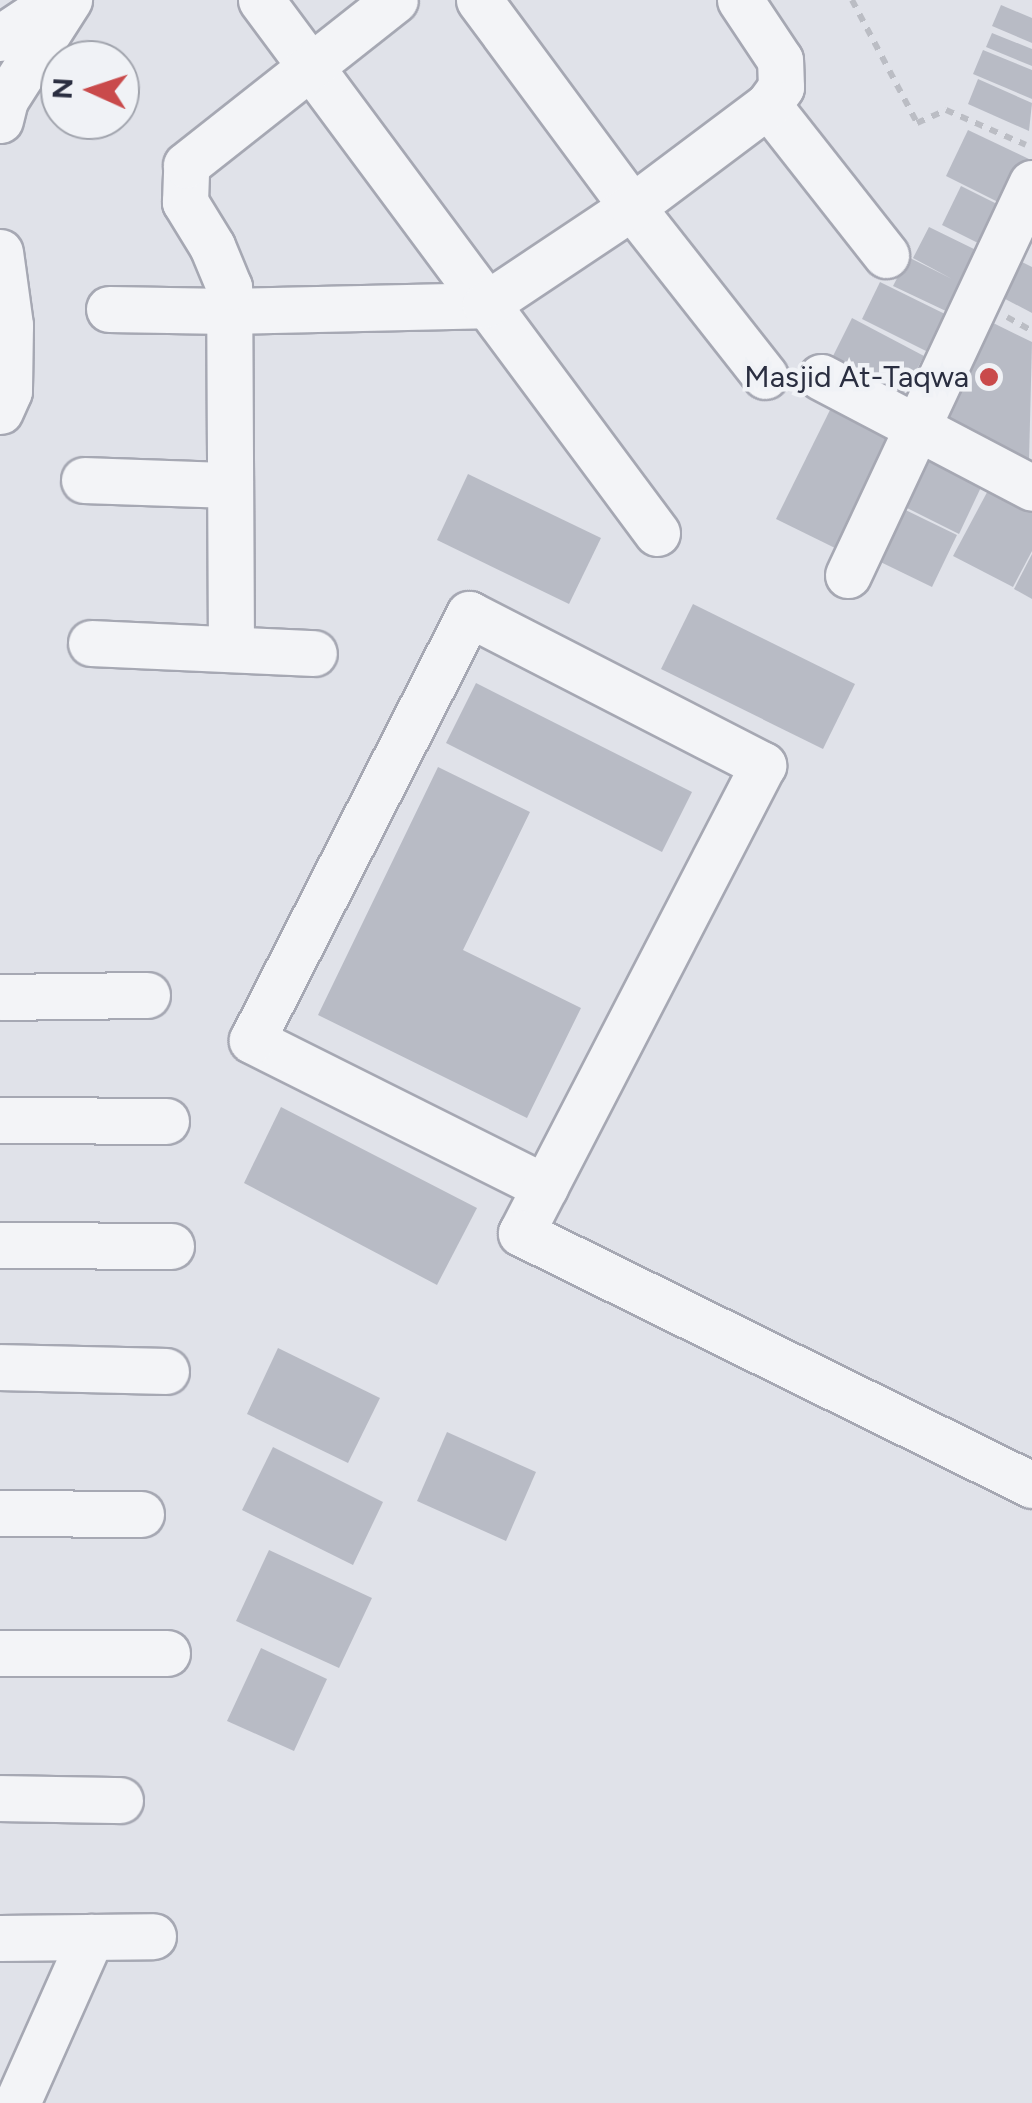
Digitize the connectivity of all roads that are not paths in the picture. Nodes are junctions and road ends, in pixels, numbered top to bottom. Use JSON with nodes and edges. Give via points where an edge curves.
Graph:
{"nodes":[{"id":1,"x":57,"y":0,"type":"edge"},
{"id":2,"x":70,"y":0,"type":"edge"},
{"id":3,"x":260,"y":0,"type":"edge"},
{"id":4,"x":395,"y":0,"type":"edge"},
{"id":5,"x":480,"y":0,"type":"edge"},
{"id":6,"x":740,"y":0,"type":"edge"},
{"id":7,"x":0,"y":38,"type":"edge"},
{"id":8,"x":309,"y":64,"type":"junction"},
{"id":9,"x":768,"y":105,"type":"junction"},
{"id":10,"x":0,"y":120,"type":"edge"},
{"id":11,"x":1032,"y":183,"type":"edge"},
{"id":12,"x":632,"y":207,"type":"junction"},
{"id":13,"x":0,"y":252,"type":"edge"},
{"id":14,"x":886,"y":255,"type":"dead end"},
{"id":15,"x":485,"y":305,"type":"junction"},
{"id":16,"x":109,"y":308,"type":"dead end"},
{"id":17,"x":228,"y":311,"type":"junction"},
{"id":18,"x":765,"y":376,"type":"dead end"},
{"id":19,"x":822,"y":377,"type":"dead end"},
{"id":20,"x":0,"y":411,"type":"edge"},
{"id":21,"x":915,"y":424,"type":"junction"},
{"id":22,"x":84,"y":480,"type":"dead end"},
{"id":23,"x":230,"y":485,"type":"junction"},
{"id":24,"x":1032,"y":488,"type":"edge"},
{"id":25,"x":657,"y":533,"type":"dead end"},
{"id":26,"x":848,"y":574,"type":"dead end"},
{"id":27,"x":91,"y":643,"type":"dead end"},
{"id":28,"x":231,"y":649,"type":"junction"},
{"id":29,"x":314,"y":652,"type":"dead end"},
{"id":30,"x":148,"y":994,"type":"dead end"},
{"id":31,"x":0,"y":997,"type":"edge"},
{"id":32,"x":0,"y":1120,"type":"edge"},
{"id":33,"x":166,"y":1120,"type":"dead end"},
{"id":34,"x":545,"y":1187,"type":"junction"},
{"id":35,"x":0,"y":1246,"type":"edge"},
{"id":36,"x":171,"y":1246,"type":"dead end"},
{"id":37,"x":0,"y":1368,"type":"edge"},
{"id":38,"x":166,"y":1370,"type":"dead end"},
{"id":39,"x":1032,"y":1485,"type":"edge"},
{"id":40,"x":0,"y":1513,"type":"edge"},
{"id":41,"x":142,"y":1514,"type":"dead end"},
{"id":42,"x":167,"y":1652,"type":"dead end"},
{"id":43,"x":0,"y":1653,"type":"edge"},
{"id":44,"x":0,"y":1798,"type":"edge"},
{"id":45,"x":120,"y":1800,"type":"dead end"},
{"id":46,"x":153,"y":1936,"type":"dead end"},
{"id":47,"x":91,"y":1937,"type":"junction"},
{"id":48,"x":0,"y":1938,"type":"edge"},
{"id":49,"x":17,"y":2103,"type":"edge"}],
"edges":[{"from":1,"to":7,"type":"street"},
{"from":2,"to":10,"type":"street","via":[[5,100]]},
{"from":3,"to":8,"type":"street"},
{"from":4,"to":8,"type":"street"},
{"from":5,"to":12,"type":"street"},
{"from":6,"to":9,"type":"street","via":[[780,60],[780,87]]},
{"from":8,"to":15,"type":"street"},
{"from":8,"to":17,"type":"street","via":[[186,165],[185,202],[223,267]]},
{"from":9,"to":12,"type":"street"},
{"from":9,"to":14,"type":"street"},
{"from":11,"to":21,"type":"street"},
{"from":12,"to":15,"type":"street"},
{"from":12,"to":18,"type":"street"},
{"from":13,"to":20,"type":"street","via":[[10,325],[9,391]]},
{"from":15,"to":17,"type":"street"},
{"from":15,"to":25,"type":"street"},
{"from":16,"to":17,"type":"street"},
{"from":17,"to":23,"type":"street"},
{"from":19,"to":21,"type":"street"},
{"from":21,"to":24,"type":"street"},
{"from":21,"to":26,"type":"street"},
{"from":22,"to":23,"type":"street"},
{"from":23,"to":28,"type":"street"},
{"from":27,"to":28,"type":"street"},
{"from":28,"to":29,"type":"street"},
{"from":30,"to":31,"type":"street"},
{"from":32,"to":33,"type":"street"},
{"from":34,"to":34,"type":"street","via":[[763,765],[469,614],[252,1040]]},
{"from":34,"to":39,"type":"street","via":[[522,1233]]},
{"from":35,"to":36,"type":"street"},
{"from":37,"to":38,"type":"street"},
{"from":40,"to":41,"type":"street"},
{"from":42,"to":43,"type":"street"},
{"from":44,"to":45,"type":"street"},
{"from":46,"to":47,"type":"street"},
{"from":47,"to":48,"type":"street"},
{"from":47,"to":49,"type":"street"}]}
